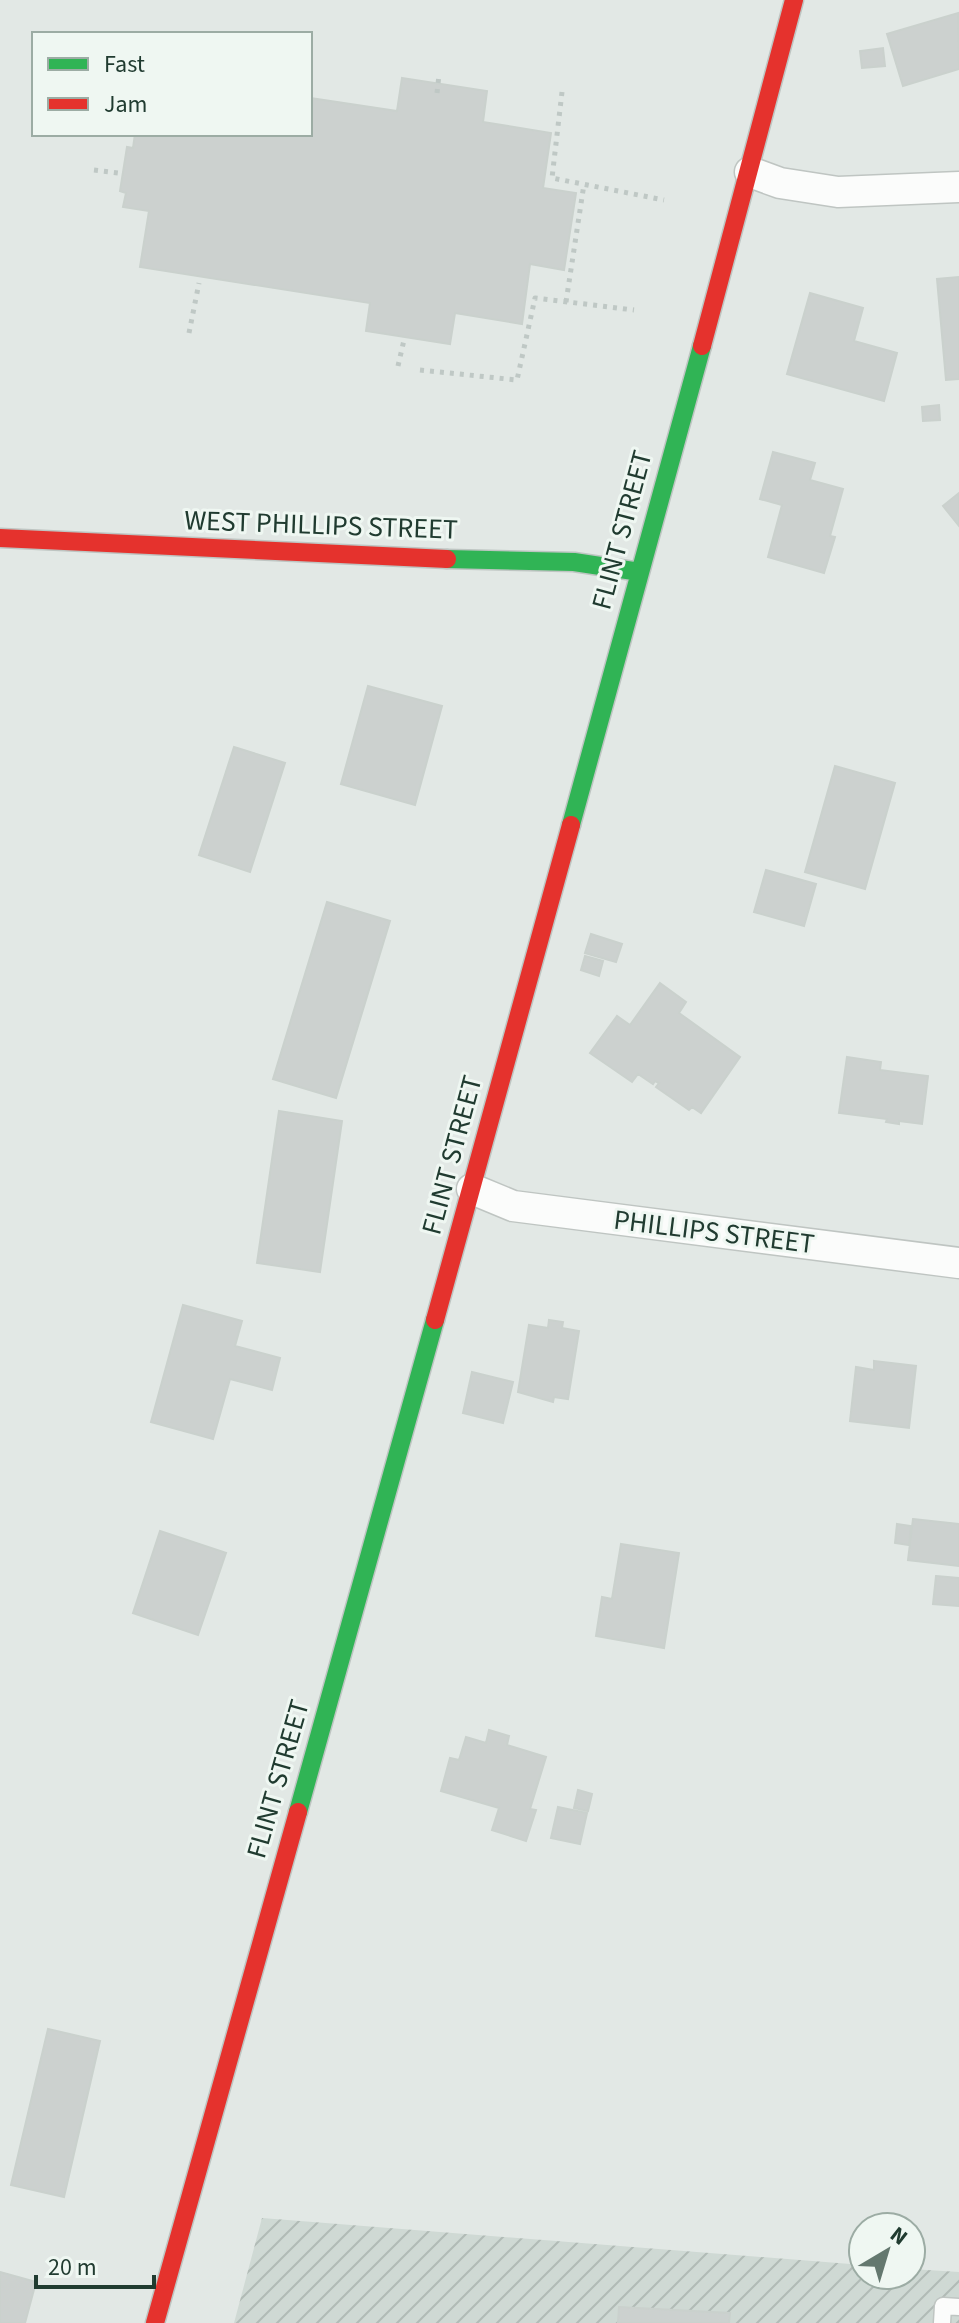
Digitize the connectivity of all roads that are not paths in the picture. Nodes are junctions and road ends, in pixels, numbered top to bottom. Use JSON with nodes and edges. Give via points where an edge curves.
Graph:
{"nodes":[{"id":1,"x":794,"y":0,"type":"edge"},
{"id":2,"x":750,"y":172,"type":"junction"},
{"id":3,"x":959,"y":187,"type":"edge"},
{"id":4,"x":0,"y":538,"type":"edge"},
{"id":5,"x":640,"y":572,"type":"junction"},
{"id":6,"x":472,"y":1189,"type":"junction"},
{"id":7,"x":959,"y":1263,"type":"edge"},
{"id":8,"x":959,"y":2307,"type":"edge"},
{"id":9,"x":155,"y":2323,"type":"edge"},
{"id":10,"x":942,"y":2323,"type":"edge"}],
"edges":[{"from":1,"to":2,"type":"street","name":"FLINT STREET"},
{"from":2,"to":3,"type":"street","via":[[780,183],[838,192]]},
{"from":2,"to":5,"type":"street","name":"FLINT STREET"},
{"from":4,"to":5,"type":"street","name":"WEST PHILLIPS STREET","via":[[574,562]]},
{"from":5,"to":6,"type":"street","name":"FLINT STREET"},
{"from":6,"to":7,"type":"street","name":"PHILLIPS STREET","via":[[513,1206]]},
{"from":6,"to":9,"type":"street","name":"FLINT STREET"},
{"from":8,"to":10,"type":"lane","via":[[943,2306]]}]}
